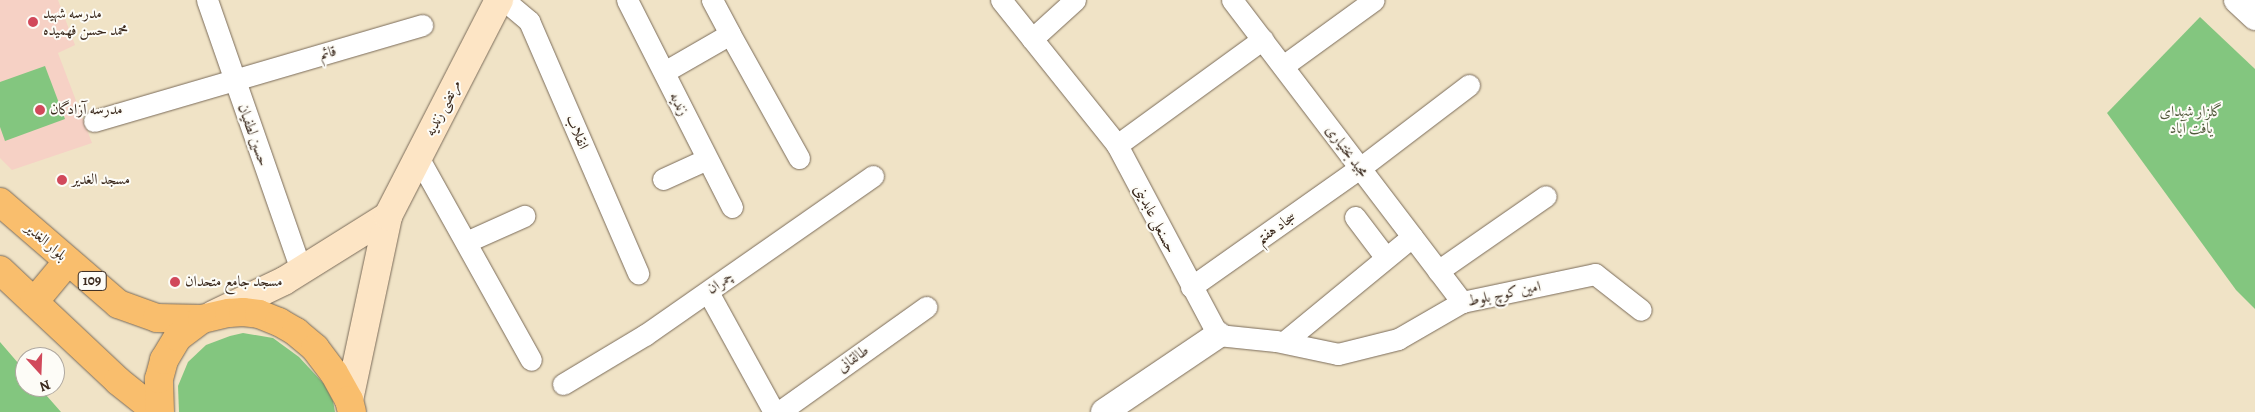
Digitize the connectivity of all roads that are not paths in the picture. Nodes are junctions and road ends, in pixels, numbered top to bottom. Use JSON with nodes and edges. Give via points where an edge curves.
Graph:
{"nodes":[{"id":1,"x":207,"y":0,"type":"edge"},
{"id":2,"x":499,"y":0,"type":"edge"},
{"id":3,"x":504,"y":0,"type":"edge"},
{"id":4,"x":627,"y":0,"type":"edge"},
{"id":5,"x":712,"y":0,"type":"edge"},
{"id":6,"x":1001,"y":0,"type":"edge"},
{"id":7,"x":1076,"y":0,"type":"edge"},
{"id":8,"x":1232,"y":0,"type":"edge"},
{"id":9,"x":1374,"y":0,"type":"edge"},
{"id":10,"x":2237,"y":0,"type":"edge"},
{"id":11,"x":2255,"y":17,"type":"edge"},
{"id":12,"x":422,"y":25,"type":"dead end"},
{"id":13,"x":730,"y":34,"type":"junction"},
{"id":14,"x":1032,"y":39,"type":"junction"},
{"id":15,"x":1263,"y":39,"type":"junction"},
{"id":16,"x":1283,"y":66,"type":"junction"},
{"id":17,"x":664,"y":72,"type":"junction"},
{"id":18,"x":234,"y":80,"type":"junction"},
{"id":19,"x":1469,"y":85,"type":"dead end"},
{"id":20,"x":94,"y":121,"type":"dead end"},
{"id":21,"x":1117,"y":145,"type":"junction"},
{"id":22,"x":418,"y":157,"type":"junction"},
{"id":23,"x":799,"y":158,"type":"dead end"},
{"id":24,"x":707,"y":159,"type":"junction"},
{"id":25,"x":1360,"y":168,"type":"junction"},
{"id":26,"x":873,"y":176,"type":"dead end"},
{"id":27,"x":663,"y":179,"type":"dead end"},
{"id":28,"x":1546,"y":196,"type":"dead end"},
{"id":29,"x":0,"y":202,"type":"edge"},
{"id":30,"x":732,"y":207,"type":"dead end"},
{"id":31,"x":388,"y":216,"type":"junction"},
{"id":32,"x":524,"y":216,"type":"dead end"},
{"id":33,"x":1355,"y":217,"type":"dead end"},
{"id":34,"x":1412,"y":237,"type":"junction"},
{"id":35,"x":466,"y":242,"type":"junction"},
{"id":36,"x":1386,"y":258,"type":"junction"},
{"id":37,"x":68,"y":261,"type":"junction"},
{"id":38,"x":0,"y":270,"type":"edge"},
{"id":39,"x":301,"y":270,"type":"junction"},
{"id":40,"x":1438,"y":271,"type":"junction"},
{"id":41,"x":638,"y":273,"type":"dead end"},
{"id":42,"x":1191,"y":287,"type":"junction"},
{"id":43,"x":708,"y":292,"type":"junction"},
{"id":44,"x":34,"y":302,"type":"junction"},
{"id":45,"x":1462,"y":302,"type":"junction"},
{"id":46,"x":926,"y":307,"type":"dead end"},
{"id":47,"x":1641,"y":310,"type":"dead end"},
{"id":48,"x":202,"y":319,"type":"junction"},
{"id":49,"x":1218,"y":335,"type":"junction"},
{"id":50,"x":1284,"y":342,"type":"junction"},
{"id":51,"x":531,"y":360,"type":"dead end"},
{"id":52,"x":563,"y":384,"type":"dead end"},
{"id":53,"x":350,"y":406,"type":"edge"},
{"id":54,"x":158,"y":412,"type":"edge"},
{"id":55,"x":774,"y":412,"type":"edge"},
{"id":56,"x":780,"y":412,"type":"edge"},
{"id":57,"x":1104,"y":412,"type":"edge"}],
"edges":[{"from":1,"to":18,"type":"street","name":"حسین لطفیان"},
{"from":2,"to":22,"type":"main road","name":"مرتضی زندیه"},
{"from":3,"to":41,"type":"street","name":"انقلاب","via":[[529,21]]},
{"from":4,"to":17,"type":"street","name":"زندیه"},
{"from":5,"to":13,"type":"street"},
{"from":6,"to":14,"type":"street","name":"حسنعلی عابدینی"},
{"from":7,"to":14,"type":"street"},
{"from":8,"to":15,"type":"street","name":"مجید بختیاری"},
{"from":9,"to":16,"type":"street"},
{"from":10,"to":11,"type":"street"},
{"from":12,"to":18,"type":"street","name":"قائم"},
{"from":13,"to":17,"type":"street"},
{"from":13,"to":23,"type":"street"},
{"from":14,"to":21,"type":"street","name":"حسنعلی عابدینی"},
{"from":15,"to":16,"type":"street","name":"مجید بختیاری"},
{"from":15,"to":21,"type":"street"},
{"from":16,"to":25,"type":"street","name":"مجید بختیاری"},
{"from":17,"to":24,"type":"street","name":"زندیه"},
{"from":18,"to":20,"type":"street","name":"قائم"},
{"from":18,"to":39,"type":"street","name":"حسین لطفیان"},
{"from":19,"to":25,"type":"street","name":"سجاد هفتم"},
{"from":21,"to":42,"type":"street","name":"حسنعلی عابدینی"},
{"from":22,"to":31,"type":"main road","name":"مرتضی زندیه"},
{"from":22,"to":35,"type":"street"},
{"from":24,"to":27,"type":"street"},
{"from":24,"to":30,"type":"street","name":"زندیه"},
{"from":25,"to":34,"type":"street","name":"مجید بختیاری"},
{"from":25,"to":42,"type":"street","name":"سجاد هفتم"},
{"from":26,"to":43,"type":"street","name":"چمران"},
{"from":28,"to":40,"type":"street"},
{"from":29,"to":37,"type":"main road","name":"بلوار الغدیر","number":"109"},
{"from":31,"to":39,"type":"main road"},
{"from":31,"to":53,"type":"main road","name":"مرتضی زندیه"},
{"from":32,"to":35,"type":"street"},
{"from":33,"to":36,"type":"street"},
{"from":34,"to":36,"type":"street"},
{"from":34,"to":40,"type":"street","name":"مجید بختیاری"},
{"from":35,"to":51,"type":"street"},
{"from":36,"to":50,"type":"street"},
{"from":37,"to":44,"type":"main road"},
{"from":37,"to":48,"type":"main road","name":"بلوار الغدیر","number":"109","via":[[118,304],[157,318]]},
{"from":38,"to":44,"type":"main road"},
{"from":39,"to":48,"type":"main road"},
{"from":40,"to":45,"type":"street","name":"مجید بختیاری"},
{"from":42,"to":49,"type":"street","name":"حسنعلی عابدینی"},
{"from":43,"to":52,"type":"street","name":"چمران","via":[[645,335]]},
{"from":43,"to":55,"type":"street"},
{"from":44,"to":54,"type":"main road","via":[[118,381]]},
{"from":45,"to":47,"type":"street","name":"امین کوچ بلوط","via":[[1595,274]]},
{"from":45,"to":50,"type":"street","name":"امین کوچ بلوط","via":[[1398,339],[1338,354]]},
{"from":46,"to":56,"type":"street","name":"طالقانی"},
{"from":48,"to":53,"type":"main road","via":[[243,312],[279,322],[314,348],[334,373]]},
{"from":48,"to":54,"type":"main road","via":[[178,337],[164,360],[159,379]]},
{"from":49,"to":50,"type":"street","name":"امین کوچ بلوط"},
{"from":49,"to":57,"type":"street"}]}
